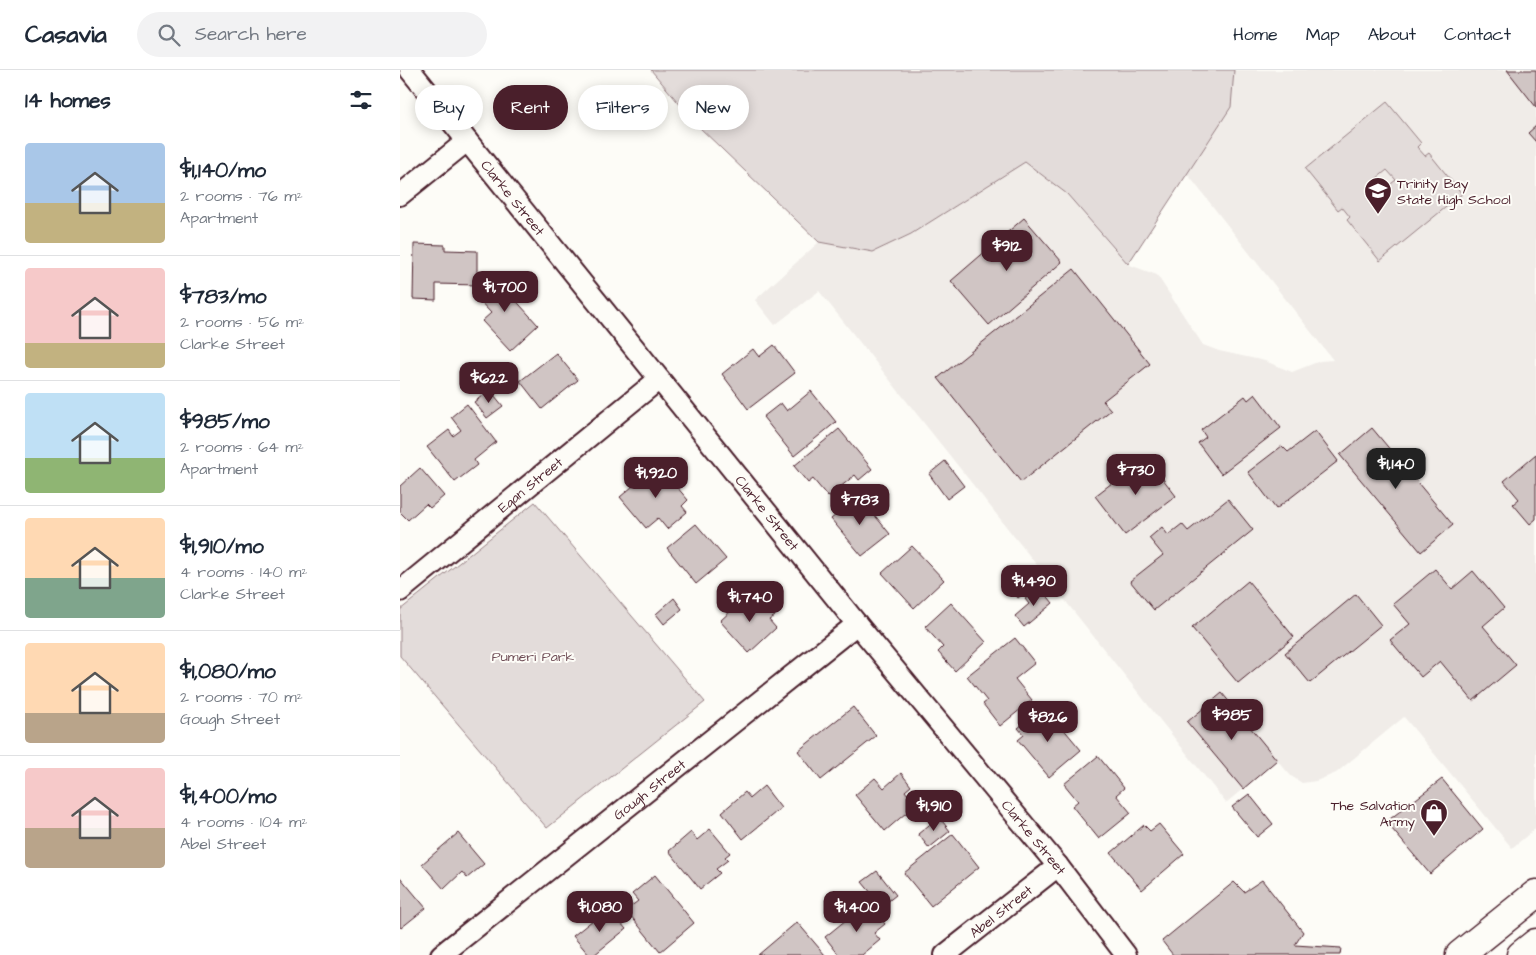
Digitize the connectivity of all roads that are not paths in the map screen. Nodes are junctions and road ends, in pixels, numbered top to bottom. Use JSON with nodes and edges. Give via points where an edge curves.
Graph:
{"nodes":[{"id":1,"x":410,"y":70,"type":"edge"},
{"id":2,"x":466,"y":142,"type":"junction"},
{"id":3,"x":400,"y":195,"type":"edge"},
{"id":4,"x":658,"y":380,"type":"junction"},
{"id":5,"x":400,"y":591,"type":"edge"},
{"id":6,"x":857,"y":624,"type":"junction"},
{"id":7,"x":1058,"y":866,"type":"junction"},
{"id":8,"x":1536,"y":894,"type":"edge"},
{"id":9,"x":1536,"y":943,"type":"edge"},
{"id":10,"x":441,"y":955,"type":"edge"},
{"id":11,"x":945,"y":955,"type":"edge"},
{"id":12,"x":1126,"y":955,"type":"edge"},
{"id":13,"x":1460,"y":955,"type":"edge"},
{"id":14,"x":1521,"y":955,"type":"edge"}],
"edges":[{"from":1,"to":2,"type":"street","name":"Clarke Street"},
{"from":2,"to":3,"type":"street"},
{"from":2,"to":4,"type":"street","name":"Clarke Street"},
{"from":4,"to":5,"type":"street","name":"Egan Street"},
{"from":4,"to":6,"type":"street","name":"Clarke Street"},
{"from":6,"to":7,"type":"street","name":"Clarke Street"},
{"from":6,"to":10,"type":"street","name":"Gough Street"},
{"from":7,"to":11,"type":"street","name":"Abel Street"},
{"from":7,"to":12,"type":"street","name":"Clarke Street"},
{"from":8,"to":13,"type":"main road"},
{"from":9,"to":14,"type":"main road"}]}
